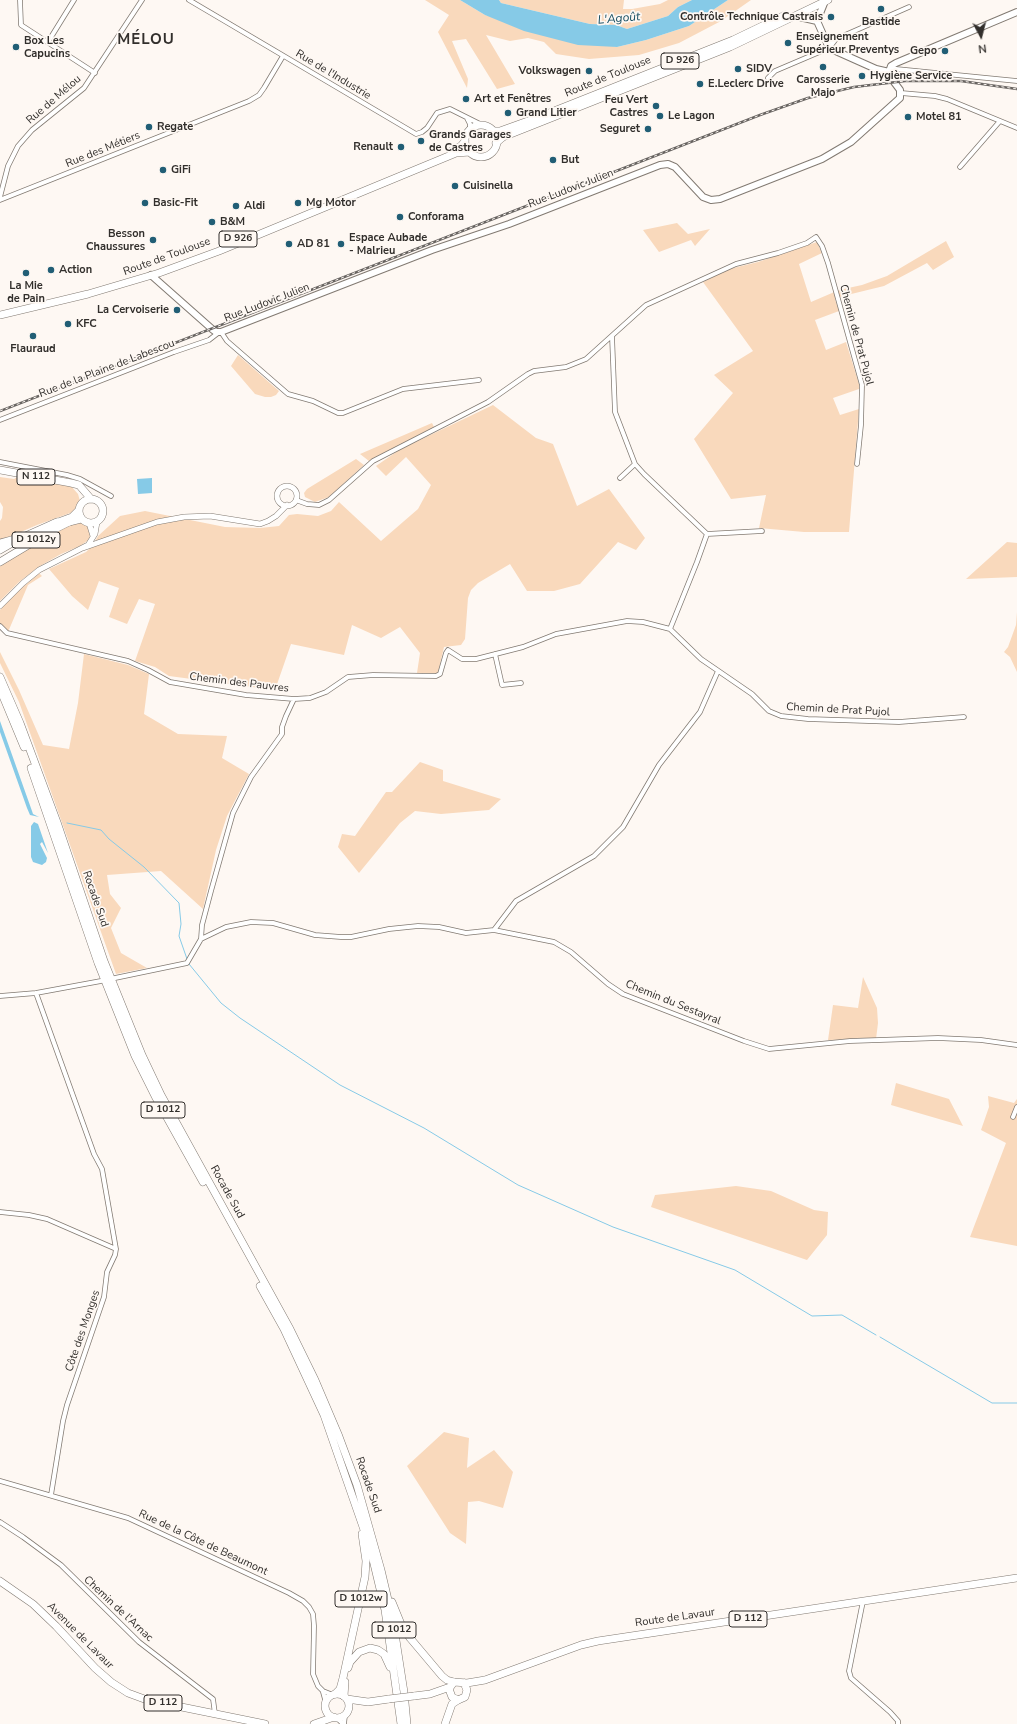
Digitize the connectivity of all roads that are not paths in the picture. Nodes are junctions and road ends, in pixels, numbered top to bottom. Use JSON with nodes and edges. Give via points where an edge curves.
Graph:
{"nodes":[{"id":1,"x":20,"y":0,"type":"edge"},
{"id":2,"x":74,"y":0,"type":"edge"},
{"id":3,"x":142,"y":0,"type":"edge"},
{"id":4,"x":189,"y":0,"type":"edge"},
{"id":5,"x":824,"y":0,"type":"edge"},
{"id":6,"x":909,"y":7,"type":"dead end"},
{"id":7,"x":1017,"y":12,"type":"edge"},
{"id":8,"x":795,"y":16,"type":"junction"},
{"id":9,"x":817,"y":22,"type":"junction"},
{"id":10,"x":836,"y":39,"type":"junction"},
{"id":11,"x":48,"y":42,"type":"junction"},
{"id":12,"x":828,"y":45,"type":"junction"},
{"id":13,"x":283,"y":56,"type":"junction"},
{"id":14,"x":890,"y":69,"type":"junction"},
{"id":15,"x":95,"y":73,"type":"junction"},
{"id":16,"x":768,"y":78,"type":"dead end"},
{"id":17,"x":1017,"y":81,"type":"edge"},
{"id":18,"x":901,"y":93,"type":"junction"},
{"id":19,"x":465,"y":116,"type":"junction"},
{"id":20,"x":1000,"y":121,"type":"junction"},
{"id":21,"x":482,"y":125,"type":"junction"},
{"id":22,"x":1017,"y":128,"type":"edge"},
{"id":23,"x":470,"y":130,"type":"junction"},
{"id":24,"x":492,"y":130,"type":"junction"},
{"id":25,"x":465,"y":141,"type":"junction"},
{"id":26,"x":496,"y":143,"type":"junction"},
{"id":27,"x":470,"y":152,"type":"junction"},
{"id":28,"x":960,"y":168,"type":"dead end"},
{"id":29,"x":0,"y":198,"type":"edge"},
{"id":30,"x":159,"y":273,"type":"junction"},
{"id":31,"x":151,"y":275,"type":"junction"},
{"id":32,"x":164,"y":286,"type":"junction"},
{"id":33,"x":0,"y":310,"type":"edge"},
{"id":34,"x":0,"y":314,"type":"edge"},
{"id":35,"x":220,"y":333,"type":"junction"},
{"id":36,"x":612,"y":336,"type":"junction"},
{"id":37,"x":480,"y":380,"type":"dead end"},
{"id":38,"x":0,"y":420,"type":"edge"},
{"id":39,"x":0,"y":462,"type":"edge"},
{"id":40,"x":635,"y":464,"type":"junction"},
{"id":41,"x":857,"y":464,"type":"dead end"},
{"id":42,"x":0,"y":470,"type":"edge"},
{"id":43,"x":620,"y":478,"type":"dead end"},
{"id":44,"x":111,"y":496,"type":"dead end"},
{"id":45,"x":87,"y":500,"type":"junction"},
{"id":46,"x":296,"y":500,"type":"junction"},
{"id":47,"x":284,"y":505,"type":"junction"},
{"id":48,"x":78,"y":510,"type":"junction"},
{"id":49,"x":81,"y":519,"type":"junction"},
{"id":50,"x":73,"y":520,"type":"junction"},
{"id":51,"x":57,"y":522,"type":"junction"},
{"id":52,"x":93,"y":523,"type":"junction"},
{"id":53,"x":762,"y":531,"type":"dead end"},
{"id":54,"x":707,"y":534,"type":"junction"},
{"id":55,"x":0,"y":543,"type":"edge"},
{"id":56,"x":83,"y":548,"type":"junction"},
{"id":57,"x":0,"y":550,"type":"edge"},
{"id":58,"x":0,"y":554,"type":"edge"},
{"id":59,"x":0,"y":562,"type":"edge"},
{"id":60,"x":0,"y":606,"type":"edge"},
{"id":61,"x":0,"y":626,"type":"edge"},
{"id":62,"x":670,"y":629,"type":"junction"},
{"id":63,"x":495,"y":654,"type":"junction"},
{"id":64,"x":718,"y":671,"type":"junction"},
{"id":65,"x":0,"y":676,"type":"edge"},
{"id":66,"x":521,"y":683,"type":"dead end"},
{"id":67,"x":0,"y":689,"type":"edge"},
{"id":68,"x":294,"y":699,"type":"junction"},
{"id":69,"x":964,"y":717,"type":"dead end"},
{"id":70,"x":494,"y":930,"type":"junction"},
{"id":71,"x":201,"y":939,"type":"junction"},
{"id":72,"x":115,"y":978,"type":"dead end"},
{"id":73,"x":101,"y":981,"type":"dead end"},
{"id":74,"x":36,"y":993,"type":"junction"},
{"id":75,"x":0,"y":996,"type":"edge"},
{"id":76,"x":1017,"y":1045,"type":"edge"},
{"id":77,"x":1017,"y":1107,"type":"edge"},
{"id":78,"x":1013,"y":1117,"type":"dead end"},
{"id":79,"x":0,"y":1212,"type":"edge"},
{"id":80,"x":116,"y":1249,"type":"junction"},
{"id":81,"x":0,"y":1481,"type":"edge"},
{"id":82,"x":51,"y":1495,"type":"junction"},
{"id":83,"x":355,"y":1500,"type":"junction"},
{"id":84,"x":0,"y":1522,"type":"edge"},
{"id":85,"x":381,"y":1570,"type":"junction"},
{"id":86,"x":1017,"y":1578,"type":"edge"},
{"id":87,"x":0,"y":1581,"type":"edge"},
{"id":88,"x":863,"y":1601,"type":"junction"},
{"id":89,"x":485,"y":1680,"type":"junction"},
{"id":90,"x":464,"y":1683,"type":"junction"},
{"id":91,"x":452,"y":1685,"type":"junction"},
{"id":92,"x":397,"y":1688,"type":"junction"},
{"id":93,"x":323,"y":1692,"type":"junction"},
{"id":94,"x":467,"y":1692,"type":"junction"},
{"id":95,"x":334,"y":1694,"type":"junction"},
{"id":96,"x":430,"y":1694,"type":"junction"},
{"id":97,"x":346,"y":1697,"type":"junction"},
{"id":98,"x":455,"y":1698,"type":"junction"},
{"id":99,"x":368,"y":1702,"type":"junction"},
{"id":100,"x":326,"y":1706,"type":"junction"},
{"id":101,"x":346,"y":1713,"type":"junction"},
{"id":102,"x":214,"y":1714,"type":"junction"},
{"id":103,"x":336,"y":1718,"type":"junction"},
{"id":104,"x":265,"y":1724,"type":"edge"},
{"id":105,"x":312,"y":1724,"type":"edge"},
{"id":106,"x":344,"y":1724,"type":"edge"},
{"id":107,"x":401,"y":1724,"type":"edge"},
{"id":108,"x":407,"y":1724,"type":"edge"},
{"id":109,"x":445,"y":1724,"type":"edge"},
{"id":110,"x":898,"y":1724,"type":"edge"}],
"edges":[{"from":1,"to":11,"type":"street","via":[[21,25]]},
{"from":2,"to":11,"type":"street"},
{"from":3,"to":15,"type":"street","name":"Rue de Mélou"},
{"from":4,"to":13,"type":"street","name":"Rue de l'Industrie"},
{"from":5,"to":8,"type":"main road","name":"Route de Toulouse","number":"D 926"},
{"from":5,"to":9,"type":"main road"},
{"from":5,"to":24,"type":"main road","name":"Route de Toulouse","number":"D 926","via":[[733,40],[511,128]]},
{"from":6,"to":10,"type":"street"},
{"from":7,"to":14,"type":"main road","via":[[896,63]]},
{"from":8,"to":9,"type":"main road"},
{"from":8,"to":26,"type":"main road","name":"Route de Toulouse","number":"D 926","via":[[730,47],[512,134]]},
{"from":9,"to":12,"type":"main road"},
{"from":10,"to":12,"type":"street"},
{"from":10,"to":12,"type":"street"},
{"from":11,"to":15,"type":"street"},
{"from":12,"to":14,"type":"main road","via":[[876,69]]},
{"from":12,"to":16,"type":"street","via":[[776,71]]},
{"from":13,"to":19,"type":"street","name":"Rue de l'Industrie","via":[[416,134],[427,128],[442,110],[450,109]]},
{"from":13,"to":29,"type":"street","name":"Rue des Métiers","via":[[259,95]]},
{"from":14,"to":17,"type":"street","via":[[923,70]]},
{"from":14,"to":18,"type":"main road","via":[[891,78]]},
{"from":15,"to":29,"type":"street","name":"Rue de Mélou","via":[[80,92],[22,141],[8,166]]},
{"from":18,"to":20,"type":"street","via":[[941,97]]},
{"from":18,"to":35,"type":"main road","name":"Rue Ludovic Julien","via":[[897,101],[840,150],[720,199],[711,200],[703,197],[675,167],[668,164],[660,165]]},
{"from":19,"to":21,"type":"street","name":"Rue de l'Industrie"},
{"from":19,"to":23,"type":"street","via":[[469,120]]},
{"from":20,"to":22,"type":"street"},
{"from":20,"to":28,"type":"street"},
{"from":21,"to":23,"type":"main road"},
{"from":21,"to":24,"type":"main road"},
{"from":23,"to":25,"type":"main road"},
{"from":24,"to":26,"type":"main road"},
{"from":25,"to":27,"type":"main road"},
{"from":25,"to":33,"type":"main road","number":"D 926","via":[[461,146],[435,157],[165,266],[98,288]]},
{"from":26,"to":27,"type":"main road","number":"D 926","via":[[492,152],[484,156]]},
{"from":27,"to":30,"type":"main road","name":"Route de Toulouse","number":"D 926","via":[[456,153]]},
{"from":30,"to":31,"type":"main road","name":"Route de Toulouse","number":"D 926"},
{"from":30,"to":32,"type":"main road"},
{"from":31,"to":32,"type":"main road"},
{"from":31,"to":34,"type":"main road","name":"Route de Toulouse","number":"D 926","via":[[88,294]]},
{"from":32,"to":35,"type":"main road"},
{"from":35,"to":37,"type":"street","via":[[288,394],[343,413],[403,389]]},
{"from":35,"to":38,"type":"street","name":"Rue de la Plaine de Labescou","via":[[209,340]]},
{"from":36,"to":40,"type":"street","via":[[616,412]]},
{"from":36,"to":41,"type":"street","name":"Chemin de Prat Pujol","via":[[639,311],[658,300],[736,264],[778,253],[807,243],[816,237],[828,263],[862,385],[862,420]]},
{"from":36,"to":46,"type":"street","via":[[582,361],[560,368],[534,371],[488,402],[373,461],[329,500],[319,505]]},
{"from":39,"to":44,"type":"street","via":[[67,475]]},
{"from":40,"to":43,"type":"street"},
{"from":40,"to":54,"type":"street"},
{"from":42,"to":45,"type":"main road","number":"N 112","via":[[71,483],[79,486]]},
{"from":45,"to":48,"type":"main road"},
{"from":45,"to":52,"type":"main road","via":[[97,501],[102,508],[102,516]]},
{"from":46,"to":47,"type":"street","via":[[291,505]]},
{"from":46,"to":47,"type":"street","via":[[295,490],[289,486],[280,489],[278,499]]},
{"from":47,"to":56,"type":"street","via":[[279,513],[260,524],[210,516],[184,517],[157,522]]},
{"from":48,"to":49,"type":"main road"},
{"from":48,"to":51,"type":"main road","via":[[72,517]]},
{"from":49,"to":50,"type":"main road"},
{"from":49,"to":52,"type":"main road"},
{"from":50,"to":58,"type":"main road","via":[[36,533]]},
{"from":50,"to":59,"type":"main road","number":"D 1012y"},
{"from":51,"to":55,"type":"main road"},
{"from":51,"to":57,"type":"main road"},
{"from":52,"to":56,"type":"street","via":[[93,537]]},
{"from":53,"to":54,"type":"street"},
{"from":54,"to":62,"type":"street"},
{"from":56,"to":60,"type":"street","via":[[39,570]]},
{"from":61,"to":68,"type":"street","name":"Chemin des Pauvres","via":[[7,633],[128,661],[170,682],[246,695]]},
{"from":62,"to":63,"type":"street","name":"Chemin des Pauvres","via":[[643,622],[602,624],[556,634],[523,647]]},
{"from":62,"to":64,"type":"street","name":"Chemin de Prat Pujol"},
{"from":63,"to":66,"type":"street","via":[[502,685]]},
{"from":63,"to":68,"type":"street","name":"Chemin des Pauvres","via":[[465,660],[448,650],[438,675],[348,677],[326,692],[310,698]]},
{"from":64,"to":69,"type":"street","name":"Chemin de Prat Pujol","via":[[752,694],[769,711],[786,717],[899,722]]},
{"from":64,"to":70,"type":"street","via":[[700,712],[662,760],[632,814],[618,832],[594,856],[516,901]]},
{"from":65,"to":85,"type":"main road","name":"Rocade Sud","number":"D 1012","via":[[58,825],[104,961],[142,1055],[161,1095],[290,1329],[315,1380],[357,1485]]},
{"from":67,"to":83,"type":"main road","name":"Rocade Sud","number":"D 1012","via":[[24,748],[98,963],[135,1056],[284,1330],[324,1415]]},
{"from":68,"to":71,"type":"street","via":[[282,727],[282,734],[251,777],[233,813],[202,925]]},
{"from":70,"to":71,"type":"street","name":"Chemin du Sestayral","via":[[466,932],[438,927],[406,927],[340,937],[315,935],[273,923],[251,922],[226,928]]},
{"from":70,"to":76,"type":"street","name":"Chemin du Sestayral","via":[[554,942],[571,952],[623,994],[769,1049],[850,1041],[938,1038]]},
{"from":71,"to":72,"type":"street","via":[[188,962]]},
{"from":73,"to":74,"type":"street"},
{"from":74,"to":75,"type":"street"},
{"from":74,"to":80,"type":"street","via":[[94,1154],[102,1169]]},
{"from":77,"to":78,"type":"street"},
{"from":79,"to":80,"type":"street","via":[[47,1219]]},
{"from":80,"to":82,"type":"street","name":"Côte des Monges","via":[[107,1272],[104,1297],[67,1405]]},
{"from":81,"to":82,"type":"street","name":"Rue de la Côte de Beaumont"},
{"from":82,"to":93,"type":"street","name":"Rue de la Côte de Beaumont","via":[[128,1518],[303,1601],[312,1614],[313,1674]]},
{"from":83,"to":92,"type":"main road","name":"Rocade Sud","number":"D 1012","via":[[370,1547],[385,1610]]},
{"from":83,"to":95,"type":"main road","number":"D 1012w","via":[[363,1539],[365,1577],[343,1678],[340,1689]]},
{"from":84,"to":102,"type":"street","name":"Chemin de l'Arnac","via":[[61,1565],[139,1642],[213,1699]]},
{"from":85,"to":91,"type":"main road","via":[[396,1613],[406,1631]]},
{"from":85,"to":108,"type":"main road","name":"Rocade Sud","number":"D 1012","via":[[393,1621]]},
{"from":86,"to":88,"type":"main road","name":"Route de Lavaur","number":"D 112"},
{"from":87,"to":102,"type":"main road","name":"Avenue de Lavaur","number":"D 112","via":[[33,1604],[95,1668],[128,1693],[147,1700]]},
{"from":88,"to":89,"type":"main road","name":"Route de Lavaur","number":"D 112","via":[[598,1641]]},
{"from":88,"to":110,"type":"street","via":[[848,1671],[851,1678],[890,1712]]},
{"from":89,"to":90,"type":"main road","number":"D 112"},
{"from":89,"to":94,"type":"main road","number":"D 112"},
{"from":90,"to":91,"type":"main road"},
{"from":90,"to":94,"type":"main road"},
{"from":91,"to":96,"type":"main road"},
{"from":91,"to":98,"type":"main road","via":[[449,1693]]},
{"from":92,"to":97,"type":"main road","via":[[389,1661],[384,1654],[370,1648],[359,1652],[350,1662],[345,1679]]},
{"from":92,"to":107,"type":"main road","name":"Rocade Sud"},
{"from":93,"to":95,"type":"street"},
{"from":93,"to":100,"type":"street","name":"Rue de la Côte de Beaumont"},
{"from":94,"to":98,"type":"main road","via":[[463,1698]]},
{"from":95,"to":97,"type":"main road"},
{"from":95,"to":100,"type":"main road"},
{"from":96,"to":98,"type":"main road","via":[[443,1694]]},
{"from":96,"to":99,"type":"main road","bridge":true},
{"from":97,"to":99,"type":"main road"},
{"from":97,"to":101,"type":"main road","via":[[349,1705]]},
{"from":98,"to":109,"type":"main road"},
{"from":99,"to":101,"type":"main road","via":[[355,1706]]},
{"from":100,"to":103,"type":"main road","via":[[329,1714]]},
{"from":100,"to":105,"type":"main road","via":[[322,1715]]},
{"from":101,"to":103,"type":"main road"},
{"from":101,"to":106,"type":"street"},
{"from":102,"to":104,"type":"main road","name":"Avenue de Lavaur","number":"D 112"},
{"from":103,"to":105,"type":"main road"},
{"from":103,"to":106,"type":"street"}]}
